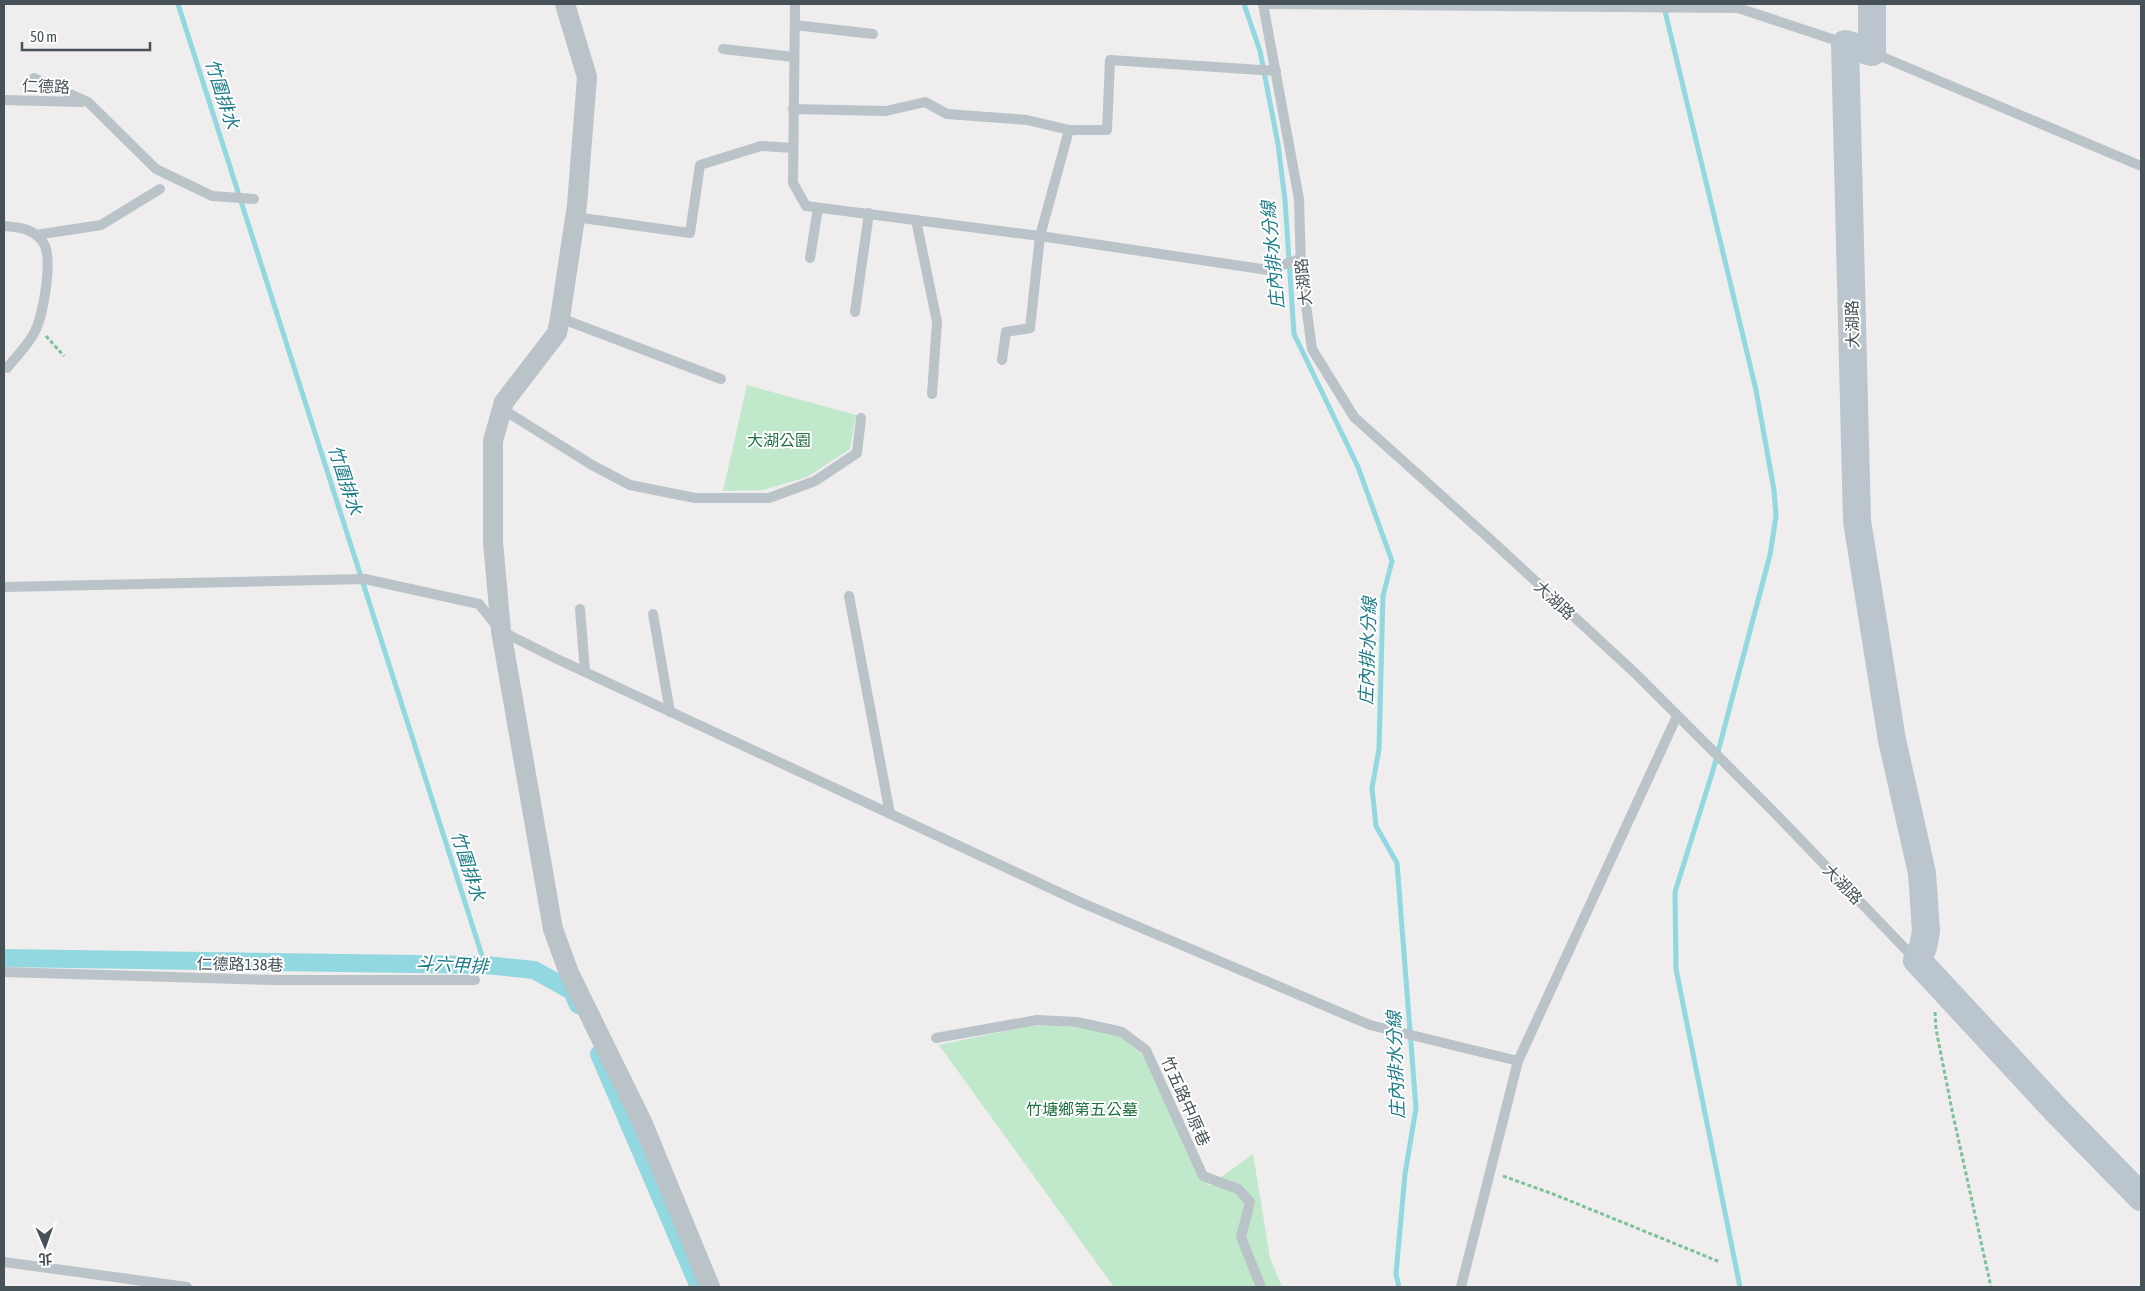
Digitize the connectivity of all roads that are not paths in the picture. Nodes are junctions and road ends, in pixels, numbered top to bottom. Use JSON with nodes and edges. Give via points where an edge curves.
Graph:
{"nodes":[{"id":1,"x":565,"y":4,"type":"edge"},
{"id":2,"x":795,"y":4,"type":"edge"},
{"id":3,"x":1263,"y":4,"type":"edge"},
{"id":4,"x":1872,"y":4,"type":"edge"},
{"id":5,"x":795,"y":26,"type":"junction"},
{"id":6,"x":873,"y":34,"type":"dead end"},
{"id":7,"x":1845,"y":44,"type":"junction"},
{"id":8,"x":723,"y":49,"type":"dead end"},
{"id":9,"x":1872,"y":52,"type":"junction"},
{"id":10,"x":794,"y":57,"type":"junction"},
{"id":11,"x":1276,"y":71,"type":"junction"},
{"id":12,"x":34,"y":78,"type":"dead end"},
{"id":13,"x":4,"y":100,"type":"edge"},
{"id":14,"x":88,"y":102,"type":"junction"},
{"id":15,"x":793,"y":109,"type":"junction"},
{"id":16,"x":1068,"y":130,"type":"junction"},
{"id":17,"x":793,"y":148,"type":"junction"},
{"id":18,"x":2141,"y":166,"type":"edge"},
{"id":19,"x":160,"y":189,"type":"dead end"},
{"id":20,"x":254,"y":199,"type":"dead end"},
{"id":21,"x":818,"y":208,"type":"junction"},
{"id":22,"x":869,"y":213,"type":"junction"},
{"id":23,"x":575,"y":217,"type":"junction"},
{"id":24,"x":916,"y":220,"type":"junction"},
{"id":25,"x":4,"y":226,"type":"edge"},
{"id":26,"x":36,"y":234,"type":"junction"},
{"id":27,"x":1040,"y":236,"type":"junction"},
{"id":28,"x":810,"y":258,"type":"dead end"},
{"id":29,"x":1300,"y":260,"type":"junction"},
{"id":30,"x":855,"y":312,"type":"dead end"},
{"id":31,"x":560,"y":318,"type":"junction"},
{"id":32,"x":1002,"y":360,"type":"dead end"},
{"id":33,"x":7,"y":368,"type":"dead end"},
{"id":34,"x":721,"y":378,"type":"dead end"},
{"id":35,"x":932,"y":394,"type":"dead end"},
{"id":36,"x":502,"y":409,"type":"junction"},
{"id":37,"x":862,"y":418,"type":"dead end"},
{"id":38,"x":4,"y":587,"type":"edge"},
{"id":39,"x":849,"y":596,"type":"dead end"},
{"id":40,"x":580,"y":609,"type":"dead end"},
{"id":41,"x":653,"y":614,"type":"dead end"},
{"id":42,"x":501,"y":631,"type":"junction"},
{"id":43,"x":585,"y":672,"type":"junction"},
{"id":44,"x":670,"y":712,"type":"junction"},
{"id":45,"x":1677,"y":716,"type":"junction"},
{"id":46,"x":890,"y":814,"type":"junction"},
{"id":47,"x":1925,"y":970,"type":"junction"},
{"id":48,"x":4,"y":972,"type":"edge"},
{"id":49,"x":475,"y":980,"type":"dead end"},
{"id":50,"x":936,"y":1038,"type":"dead end"},
{"id":51,"x":1518,"y":1061,"type":"junction"},
{"id":52,"x":2141,"y":1197,"type":"edge"},
{"id":53,"x":4,"y":1262,"type":"edge"},
{"id":54,"x":187,"y":1287,"type":"edge"},
{"id":55,"x":710,"y":1287,"type":"edge"},
{"id":56,"x":1261,"y":1287,"type":"edge"},
{"id":57,"x":1461,"y":1287,"type":"edge"}],
"edges":[{"from":1,"to":23,"type":"street","via":[[587,77]]},
{"from":2,"to":5,"type":"lane"},
{"from":3,"to":7,"type":"lane","via":[[1738,8]]},
{"from":3,"to":11,"type":"lane","name":"大湖路"},
{"from":4,"to":9,"type":"street"},
{"from":5,"to":6,"type":"lane"},
{"from":5,"to":10,"type":"lane"},
{"from":7,"to":9,"type":"street"},
{"from":7,"to":47,"type":"street","name":"大湖路","via":[[1857,521],[1892,740],[1922,873]]},
{"from":8,"to":10,"type":"lane"},
{"from":9,"to":18,"type":"lane"},
{"from":10,"to":15,"type":"lane"},
{"from":11,"to":16,"type":"lane","via":[[1110,60],[1106,130]]},
{"from":11,"to":29,"type":"lane","name":"大湖路","via":[[1299,199]]},
{"from":12,"to":14,"type":"lane"},
{"from":13,"to":14,"type":"lane","name":"仁德路"},
{"from":14,"to":20,"type":"lane","via":[[156,169],[212,196]]},
{"from":15,"to":16,"type":"lane","via":[[886,111],[925,102],[947,114],[1027,120]]},
{"from":15,"to":17,"type":"lane"},
{"from":16,"to":27,"type":"lane"},
{"from":17,"to":21,"type":"lane","via":[[793,183],[806,206]]},
{"from":17,"to":23,"type":"lane","via":[[761,146],[700,165],[690,233]]},
{"from":19,"to":26,"type":"lane","via":[[101,225]]},
{"from":21,"to":22,"type":"lane"},
{"from":21,"to":28,"type":"lane"},
{"from":22,"to":24,"type":"lane"},
{"from":22,"to":30,"type":"lane"},
{"from":23,"to":31,"type":"street"},
{"from":24,"to":27,"type":"lane"},
{"from":24,"to":35,"type":"lane","via":[[937,322]]},
{"from":25,"to":26,"type":"lane"},
{"from":26,"to":33,"type":"lane","via":[[45,245],[47,260],[44,302],[34,333]]},
{"from":27,"to":29,"type":"lane","via":[[1268,270]]},
{"from":27,"to":32,"type":"lane","via":[[1030,328],[1006,332]]},
{"from":29,"to":45,"type":"lane","name":"大湖路","via":[[1312,349],[1354,417],[1636,674]]},
{"from":31,"to":34,"type":"lane"},
{"from":31,"to":36,"type":"street","via":[[557,333]]},
{"from":36,"to":37,"type":"lane","via":[[630,485],[695,498],[769,498],[816,481],[857,453]]},
{"from":36,"to":42,"type":"street","via":[[492,441],[493,542]]},
{"from":38,"to":42,"type":"lane","via":[[365,580],[479,604]]},
{"from":39,"to":46,"type":"lane"},
{"from":40,"to":43,"type":"lane"},
{"from":41,"to":44,"type":"lane"},
{"from":42,"to":43,"type":"lane"},
{"from":42,"to":55,"type":"street","via":[[553,929],[569,973],[643,1124]]},
{"from":43,"to":44,"type":"lane"},
{"from":44,"to":46,"type":"lane"},
{"from":45,"to":47,"type":"lane","name":"大湖路"},
{"from":45,"to":51,"type":"lane"},
{"from":46,"to":51,"type":"lane","via":[[1080,902],[1370,1025]]},
{"from":47,"to":52,"type":"street"},
{"from":48,"to":49,"type":"lane","name":"仁德路138巷","via":[[274,980]]},
{"from":50,"to":56,"type":"lane","name":"竹五路中原巷","via":[[1037,1020],[1076,1022],[1122,1032],[1146,1050],[1204,1176],[1238,1189],[1250,1202],[1240,1238]]},
{"from":51,"to":57,"type":"lane"},
{"from":53,"to":54,"type":"lane"}]}
